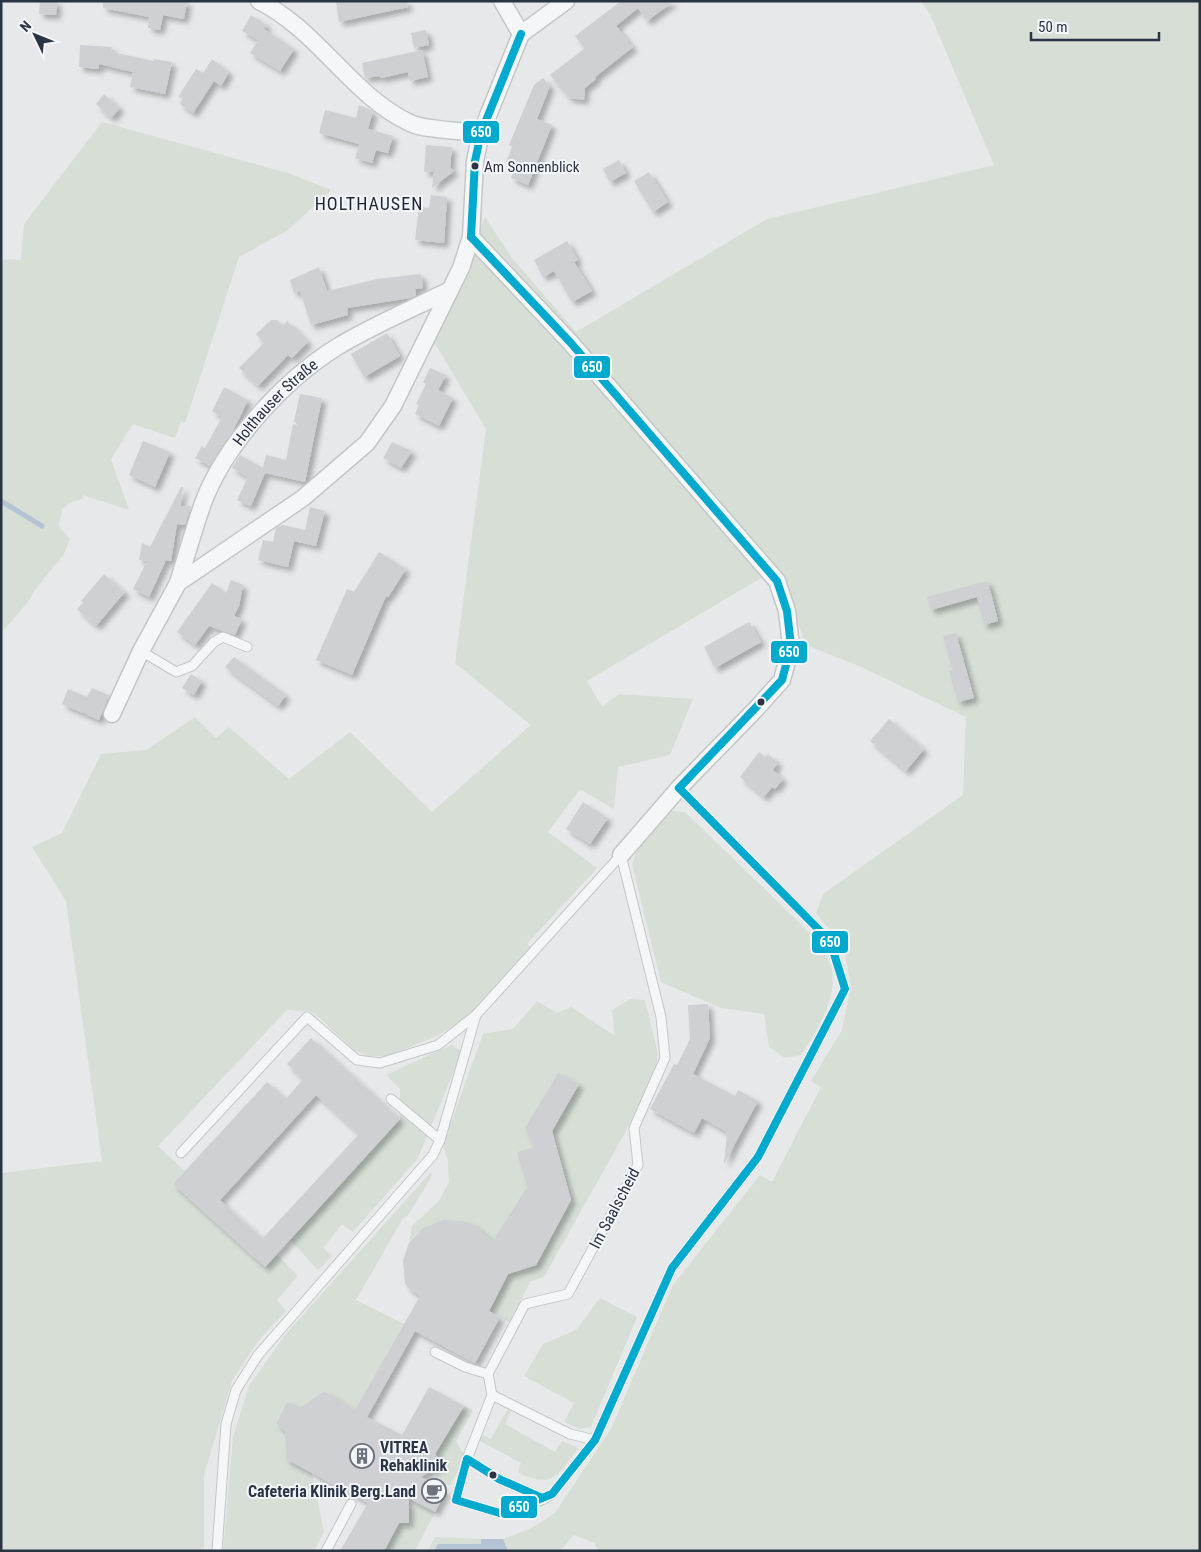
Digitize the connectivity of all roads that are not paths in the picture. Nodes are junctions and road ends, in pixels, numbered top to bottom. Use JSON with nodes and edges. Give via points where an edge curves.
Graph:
{"nodes":[{"id":1,"x":259,"y":1,"type":"edge"},
{"id":2,"x":502,"y":1,"type":"edge"},
{"id":3,"x":566,"y":1,"type":"edge"},
{"id":4,"x":521,"y":34,"type":"junction"},
{"id":5,"x":481,"y":133,"type":"junction"},
{"id":6,"x":471,"y":237,"type":"junction"},
{"id":7,"x":448,"y":291,"type":"junction"},
{"id":8,"x":178,"y":582,"type":"junction"},
{"id":9,"x":247,"y":647,"type":"dead end"},
{"id":10,"x":141,"y":651,"type":"junction"},
{"id":11,"x":112,"y":714,"type":"dead end"},
{"id":12,"x":679,"y":788,"type":"junction"},
{"id":13,"x":621,"y":855,"type":"junction"},
{"id":14,"x":476,"y":1014,"type":"junction"},
{"id":15,"x":391,"y":1099,"type":"dead end"},
{"id":16,"x":440,"y":1140,"type":"junction"},
{"id":17,"x":181,"y":1153,"type":"dead end"},
{"id":18,"x":435,"y":1352,"type":"dead end"},
{"id":19,"x":488,"y":1374,"type":"junction"},
{"id":20,"x":492,"y":1395,"type":"junction"},
{"id":21,"x":596,"y":1440,"type":"junction"},
{"id":22,"x":467,"y":1459,"type":"junction"},
{"id":23,"x":544,"y":1499,"type":"junction"},
{"id":24,"x":351,"y":1504,"type":"dead end"},
{"id":25,"x":217,"y":1551,"type":"edge"},
{"id":26,"x":326,"y":1551,"type":"edge"}],
"edges":[{"from":1,"to":5,"type":"street","via":[[298,26],[382,106],[404,120],[411,124]]},
{"from":2,"to":4,"type":"street"},
{"from":3,"to":4,"type":"street"},
{"from":4,"to":5,"type":"street","name":"Holthauser Straße"},
{"from":5,"to":6,"type":"street","name":"Holthauser Straße","via":[[475,161]]},
{"from":6,"to":7,"type":"street","name":"Holthauser Straße","via":[[461,268]]},
{"from":6,"to":12,"type":"street","via":[[570,342],[777,581],[787,611],[791,646],[782,680]]},
{"from":7,"to":8,"type":"street","name":"Holthauser Straße","via":[[392,406],[367,443],[303,498]]},
{"from":7,"to":8,"type":"street","name":"Holthauser Straße","via":[[337,347],[296,377],[251,423],[204,502]]},
{"from":8,"to":10,"type":"street","name":"Holthauser Straße"},
{"from":9,"to":10,"type":"lane","via":[[223,637],[192,666],[176,672]]},
{"from":10,"to":11,"type":"street","name":"Holthauser Straße"},
{"from":12,"to":13,"type":"street"},
{"from":12,"to":21,"type":"lane","via":[[830,940],[846,989],[758,1157],[672,1268]]},
{"from":13,"to":14,"type":"lane"},
{"from":13,"to":19,"type":"lane","name":"Im Saalscheid","via":[[661,1017],[665,1058],[634,1128],[638,1165],[568,1294],[525,1304]]},
{"from":14,"to":16,"type":"lane"},
{"from":14,"to":17,"type":"lane","via":[[438,1045],[380,1063],[357,1060],[307,1017]]},
{"from":15,"to":16,"type":"lane"},
{"from":16,"to":25,"type":"lane","via":[[433,1155],[258,1355],[236,1390],[226,1424]]},
{"from":18,"to":19,"type":"lane"},
{"from":19,"to":20,"type":"lane"},
{"from":20,"to":21,"type":"lane","via":[[570,1434]]},
{"from":20,"to":22,"type":"lane"},
{"from":21,"to":23,"type":"lane","via":[[552,1494]]},
{"from":22,"to":23,"type":"lane","via":[[499,1479]]},
{"from":22,"to":23,"type":"lane","via":[[456,1500],[503,1514]]},
{"from":24,"to":26,"type":"lane"}]}
